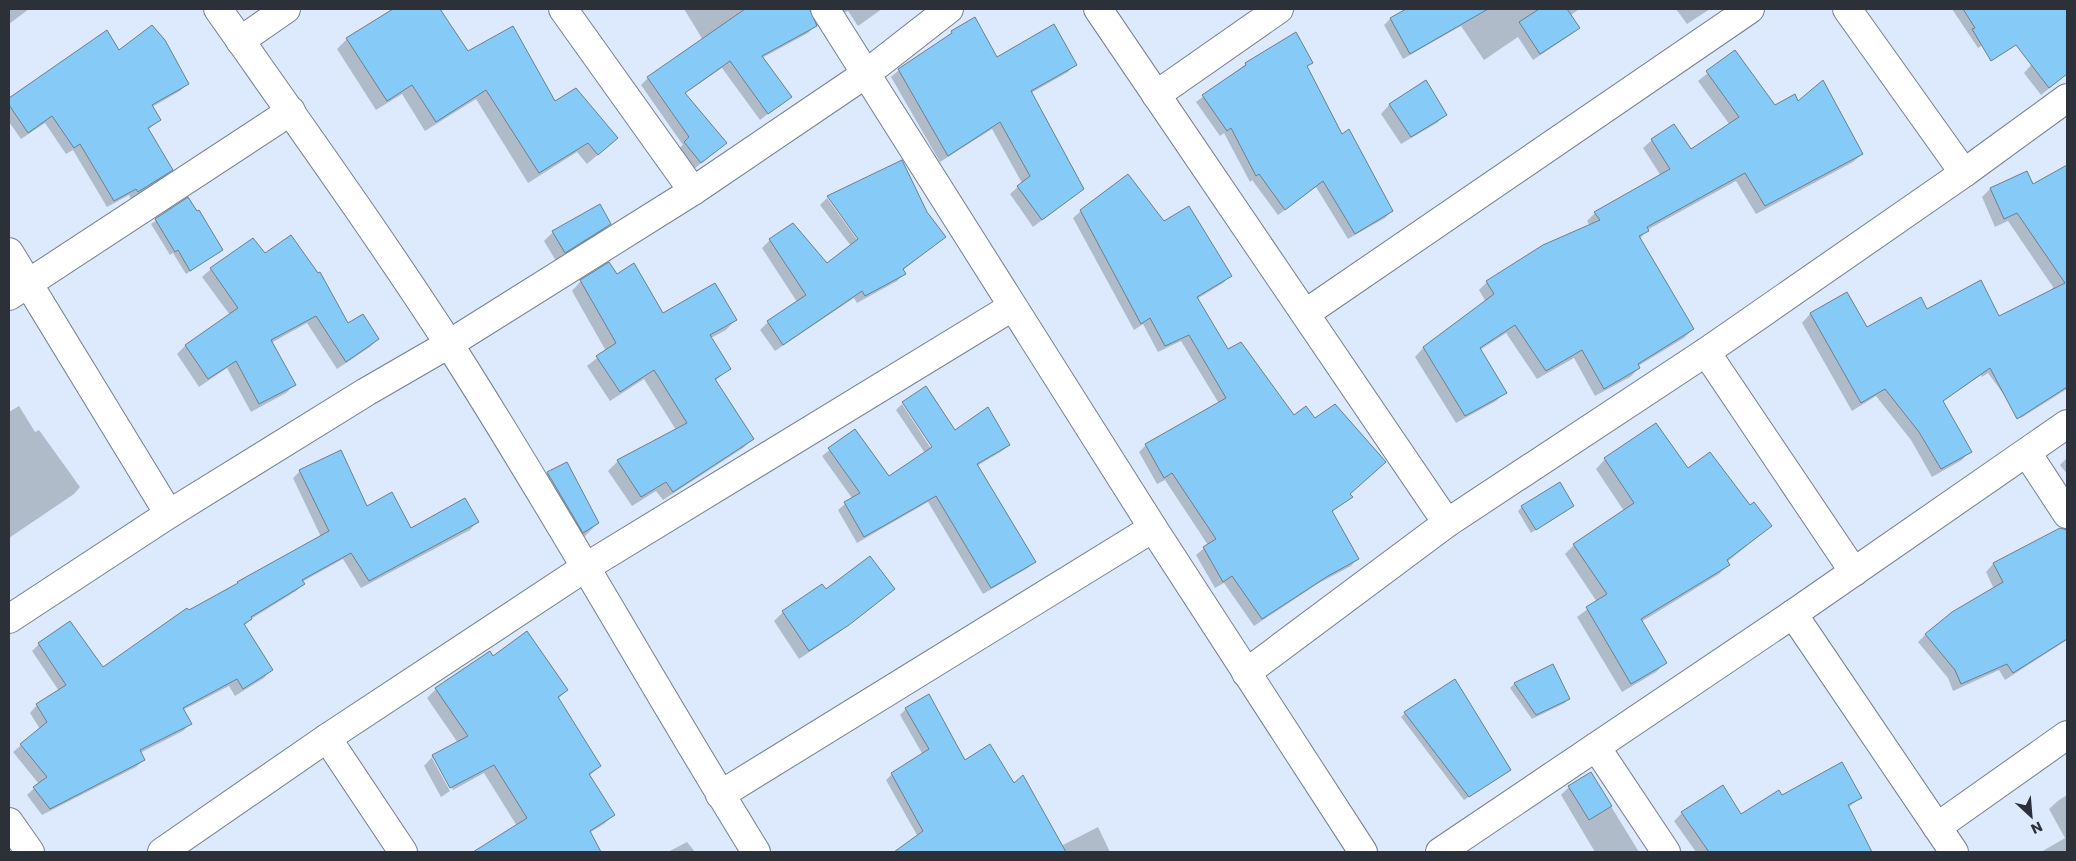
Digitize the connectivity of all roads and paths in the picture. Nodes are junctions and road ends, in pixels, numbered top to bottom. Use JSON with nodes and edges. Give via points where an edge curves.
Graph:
{"nodes":[{"id":1,"x":218,"y":9,"type":"edge"},
{"id":2,"x":286,"y":9,"type":"edge"},
{"id":3,"x":563,"y":9,"type":"edge"},
{"id":4,"x":825,"y":9,"type":"edge"},
{"id":5,"x":949,"y":9,"type":"edge"},
{"id":6,"x":1098,"y":9,"type":"edge"},
{"id":7,"x":1279,"y":9,"type":"edge"},
{"id":8,"x":1750,"y":9,"type":"edge"},
{"id":9,"x":1847,"y":9,"type":"edge"},
{"id":10,"x":240,"y":40,"type":"junction"},
{"id":11,"x":867,"y":73,"type":"junction"},
{"id":12,"x":1156,"y":95,"type":"junction"},
{"id":13,"x":2067,"y":98,"type":"edge"},
{"id":14,"x":291,"y":110,"type":"junction"},
{"id":15,"x":1964,"y":173,"type":"junction"},
{"id":16,"x":692,"y":191,"type":"junction"},
{"id":17,"x":9,"y":252,"type":"edge"},
{"id":18,"x":19,"y":290,"type":"edge"},
{"id":19,"x":1012,"y":307,"type":"junction"},
{"id":20,"x":1306,"y":313,"type":"junction"},
{"id":21,"x":448,"y":344,"type":"junction"},
{"id":22,"x":1706,"y":352,"type":"junction"},
{"id":23,"x":2067,"y":424,"type":"edge"},
{"id":24,"x":2027,"y":453,"type":"junction"},
{"id":25,"x":169,"y":514,"type":"junction"},
{"id":26,"x":2067,"y":514,"type":"edge"},
{"id":27,"x":1447,"y":523,"type":"junction"},
{"id":28,"x":1153,"y":528,"type":"junction"},
{"id":29,"x":586,"y":567,"type":"junction"},
{"id":30,"x":1854,"y":572,"type":"junction"},
{"id":31,"x":1793,"y":614,"type":"junction"},
{"id":32,"x":9,"y":619,"type":"edge"},
{"id":33,"x":1246,"y":673,"type":"junction"},
{"id":34,"x":2067,"y":735,"type":"edge"},
{"id":35,"x":327,"y":738,"type":"junction"},
{"id":36,"x":1596,"y":747,"type":"junction"},
{"id":37,"x":720,"y":795,"type":"junction"},
{"id":38,"x":9,"y":822,"type":"edge"},
{"id":39,"x":1937,"y":827,"type":"junction"},
{"id":40,"x":1352,"y":848,"type":"edge"},
{"id":41,"x":30,"y":852,"type":"edge"},
{"id":42,"x":162,"y":852,"type":"edge"},
{"id":43,"x":403,"y":852,"type":"edge"},
{"id":44,"x":756,"y":852,"type":"edge"},
{"id":45,"x":1440,"y":852,"type":"edge"},
{"id":46,"x":1666,"y":852,"type":"edge"},
{"id":47,"x":1954,"y":852,"type":"edge"}],
"edges":[{"from":1,"to":10,"type":"street"},
{"from":2,"to":10,"type":"street"},
{"from":3,"to":16,"type":"street"},
{"from":4,"to":11,"type":"street"},
{"from":5,"to":11,"type":"street"},
{"from":6,"to":12,"type":"street"},
{"from":7,"to":12,"type":"street"},
{"from":8,"to":20,"type":"street"},
{"from":9,"to":15,"type":"street"},
{"from":10,"to":14,"type":"street"},
{"from":11,"to":16,"type":"street"},
{"from":11,"to":19,"type":"street"},
{"from":12,"to":20,"type":"street"},
{"from":13,"to":15,"type":"street"},
{"from":14,"to":18,"type":"street"},
{"from":14,"to":21,"type":"street"},
{"from":15,"to":22,"type":"street"},
{"from":16,"to":21,"type":"street"},
{"from":17,"to":18,"type":"street"},
{"from":18,"to":25,"type":"street"},
{"from":19,"to":28,"type":"street"},
{"from":19,"to":29,"type":"street"},
{"from":20,"to":27,"type":"street"},
{"from":21,"to":25,"type":"street"},
{"from":21,"to":29,"type":"street"},
{"from":22,"to":27,"type":"street"},
{"from":22,"to":30,"type":"street"},
{"from":23,"to":24,"type":"street"},
{"from":24,"to":26,"type":"street"},
{"from":24,"to":30,"type":"street"},
{"from":25,"to":32,"type":"street"},
{"from":27,"to":33,"type":"street"},
{"from":28,"to":33,"type":"street"},
{"from":28,"to":37,"type":"street"},
{"from":29,"to":35,"type":"street"},
{"from":29,"to":37,"type":"street"},
{"from":30,"to":31,"type":"street"},
{"from":31,"to":36,"type":"street"},
{"from":31,"to":39,"type":"street"},
{"from":33,"to":40,"type":"street"},
{"from":34,"to":39,"type":"street"},
{"from":35,"to":42,"type":"street"},
{"from":35,"to":43,"type":"street"},
{"from":36,"to":45,"type":"street"},
{"from":36,"to":46,"type":"street"},
{"from":37,"to":44,"type":"street"},
{"from":38,"to":41,"type":"street"},
{"from":39,"to":47,"type":"street"}]}
